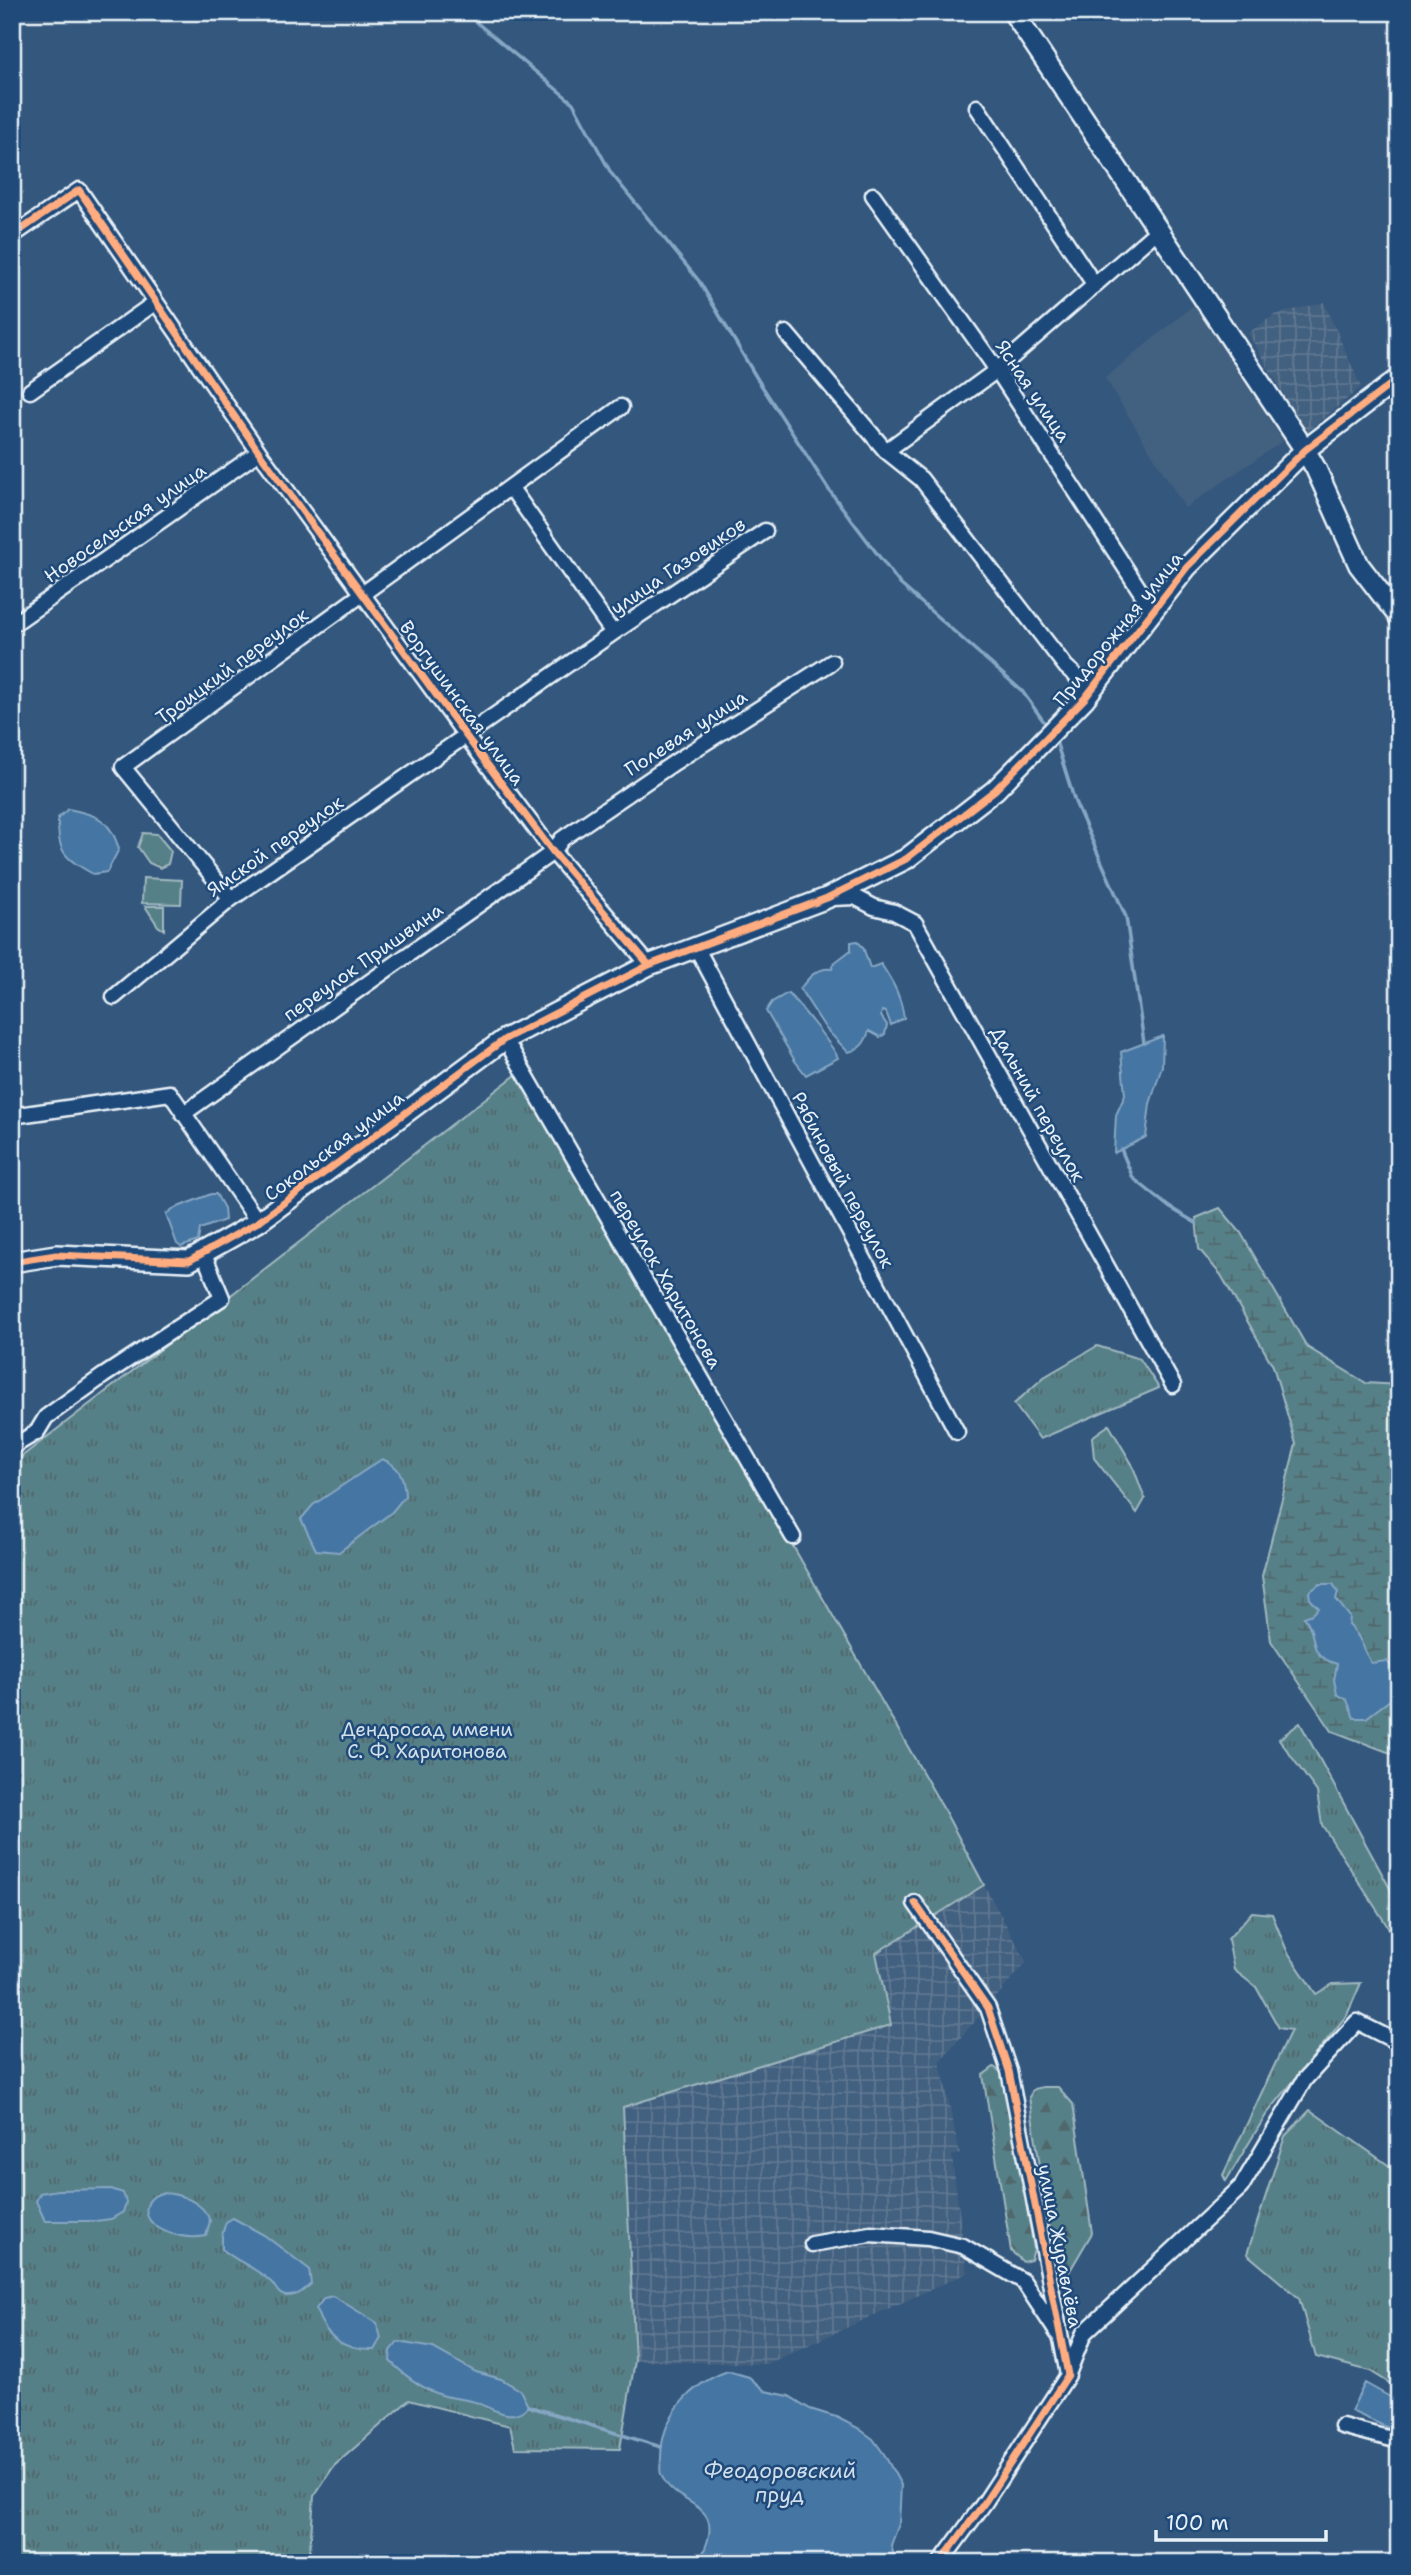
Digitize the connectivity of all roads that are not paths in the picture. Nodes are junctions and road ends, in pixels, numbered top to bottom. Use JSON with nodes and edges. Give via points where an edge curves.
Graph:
{"nodes":[{"id":1,"x":1013,"y":12,"type":"edge"},
{"id":2,"x":977,"y":107,"type":"dead end"},
{"id":3,"x":873,"y":195,"type":"dead end"},
{"id":4,"x":1158,"y":230,"type":"junction"},
{"id":5,"x":12,"y":236,"type":"edge"},
{"id":6,"x":1094,"y":284,"type":"junction"},
{"id":7,"x":156,"y":302,"type":"junction"},
{"id":8,"x":786,"y":333,"type":"dead end"},
{"id":9,"x":997,"y":370,"type":"junction"},
{"id":10,"x":1399,"y":378,"type":"edge"},
{"id":11,"x":30,"y":390,"type":"dead end"},
{"id":12,"x":621,"y":407,"type":"dead end"},
{"id":13,"x":1305,"y":450,"type":"junction"},
{"id":14,"x":259,"y":452,"type":"junction"},
{"id":15,"x":886,"y":452,"type":"junction"},
{"id":16,"x":511,"y":488,"type":"junction"},
{"id":17,"x":765,"y":531,"type":"dead end"},
{"id":18,"x":363,"y":595,"type":"junction"},
{"id":19,"x":1154,"y":612,"type":"junction"},
{"id":20,"x":1399,"y":617,"type":"edge"},
{"id":21,"x":12,"y":625,"type":"edge"},
{"id":22,"x":612,"y":633,"type":"junction"},
{"id":23,"x":832,"y":662,"type":"dead end"},
{"id":24,"x":1092,"y":690,"type":"junction"},
{"id":25,"x":466,"y":736,"type":"junction"},
{"id":26,"x":562,"y":839,"type":"joint"},
{"id":27,"x":553,"y":852,"type":"junction"},
{"id":28,"x":231,"y":898,"type":"junction"},
{"id":29,"x":827,"y":898,"type":"junction"},
{"id":30,"x":696,"y":947,"type":"junction"},
{"id":31,"x":649,"y":965,"type":"junction"},
{"id":32,"x":114,"y":997,"type":"dead end"},
{"id":33,"x":505,"y":1040,"type":"junction"},
{"id":34,"x":183,"y":1114,"type":"junction"},
{"id":35,"x":12,"y":1116,"type":"edge"},
{"id":36,"x":258,"y":1222,"type":"junction"},
{"id":37,"x":203,"y":1252,"type":"junction"},
{"id":38,"x":12,"y":1262,"type":"edge"},
{"id":39,"x":1173,"y":1385,"type":"dead end"},
{"id":40,"x":957,"y":1432,"type":"dead end"},
{"id":41,"x":12,"y":1447,"type":"edge"},
{"id":42,"x":793,"y":1537,"type":"dead end"},
{"id":43,"x":915,"y":1903,"type":"dead end"},
{"id":44,"x":1399,"y":2043,"type":"edge"},
{"id":45,"x":812,"y":2244,"type":"dead end"},
{"id":46,"x":1063,"y":2341,"type":"junction"},
{"id":47,"x":1068,"y":2375,"type":"junction"},
{"id":48,"x":1342,"y":2426,"type":"dead end"},
{"id":49,"x":1399,"y":2439,"type":"edge"},
{"id":50,"x":940,"y":2563,"type":"edge"}],
"edges":[{"from":1,"to":4,"type":"street"},
{"from":2,"to":6,"type":"street"},
{"from":3,"to":9,"type":"street","name":"Ясная улица"},
{"from":4,"to":6,"type":"street"},
{"from":4,"to":13,"type":"street"},
{"from":5,"to":7,"type":"street","name":"Воргушинская улица","via":[[79,190]]},
{"from":6,"to":9,"type":"street"},
{"from":7,"to":11,"type":"street"},
{"from":7,"to":14,"type":"street","name":"Воргушинская улица"},
{"from":8,"to":15,"type":"street"},
{"from":9,"to":15,"type":"street"},
{"from":9,"to":19,"type":"street","name":"Ясная улица"},
{"from":10,"to":13,"type":"street","name":"Придорожная улица"},
{"from":12,"to":16,"type":"street","name":"Троицкий переулок"},
{"from":13,"to":19,"type":"street","name":"Придорожная улица","via":[[1187,567]]},
{"from":13,"to":20,"type":"street","via":[[1359,565]]},
{"from":14,"to":18,"type":"street","name":"Воргушинская улица"},
{"from":14,"to":21,"type":"street","name":"Новосельская улица"},
{"from":15,"to":24,"type":"street","via":[[921,479],[1066,667]]},
{"from":16,"to":18,"type":"street","name":"Троицкий переулок"},
{"from":16,"to":22,"type":"street"},
{"from":17,"to":22,"type":"street","name":"улица Газовиков"},
{"from":18,"to":25,"type":"street","name":"Воргушинская улица"},
{"from":18,"to":28,"type":"street","name":"Троицкий переулок","via":[[123,767]]},
{"from":19,"to":24,"type":"street","name":"Придорожная улица"},
{"from":22,"to":25,"type":"street","name":"улица Газовиков"},
{"from":23,"to":26,"type":"street","name":"Полевая улица"},
{"from":24,"to":29,"type":"street","name":"Придорожная улица","via":[[995,790],[906,859]]},
{"from":25,"to":27,"type":"street","name":"Воргушинская улица"},
{"from":25,"to":28,"type":"street","name":"Ямской переулок"},
{"from":26,"to":27,"type":"street","name":"переулок Пришвина"},
{"from":27,"to":31,"type":"street","name":"Воргушинская улица"},
{"from":27,"to":34,"type":"street","name":"переулок Пришвина"},
{"from":28,"to":32,"type":"street","name":"Ямской переулок"},
{"from":29,"to":30,"type":"street","name":"Придорожная улица"},
{"from":29,"to":39,"type":"street","name":"Дальний переулок","via":[[855,897],[915,923]]},
{"from":30,"to":31,"type":"street","name":"Придорожная улица"},
{"from":30,"to":40,"type":"street","name":"Рябиновый переулок"},
{"from":31,"to":33,"type":"street","name":"Сокольская улица"},
{"from":33,"to":36,"type":"street","name":"Сокольская улица"},
{"from":33,"to":42,"type":"street","name":"переулок Харитонова"},
{"from":34,"to":35,"type":"street","via":[[170,1093]]},
{"from":34,"to":36,"type":"street"},
{"from":36,"to":37,"type":"street","name":"Сокольская улица"},
{"from":37,"to":38,"type":"street","name":"Сокольская улица","via":[[189,1261],[57,1255]]},
{"from":37,"to":41,"type":"street","via":[[222,1298],[103,1376],[46,1417],[37,1432]]},
{"from":43,"to":46,"type":"street","name":"улица Журавлёва","via":[[988,2008],[996,2028],[1009,2071]]},
{"from":44,"to":47,"type":"street","via":[[1357,2022],[1348,2031],[1305,2079],[1241,2187],[1084,2333]]},
{"from":45,"to":46,"type":"street","via":[[870,2234],[963,2246],[1023,2281]]},
{"from":46,"to":47,"type":"street","name":"улица Журавлёва"},
{"from":47,"to":50,"type":"street"},
{"from":48,"to":49,"type":"street"}]}
